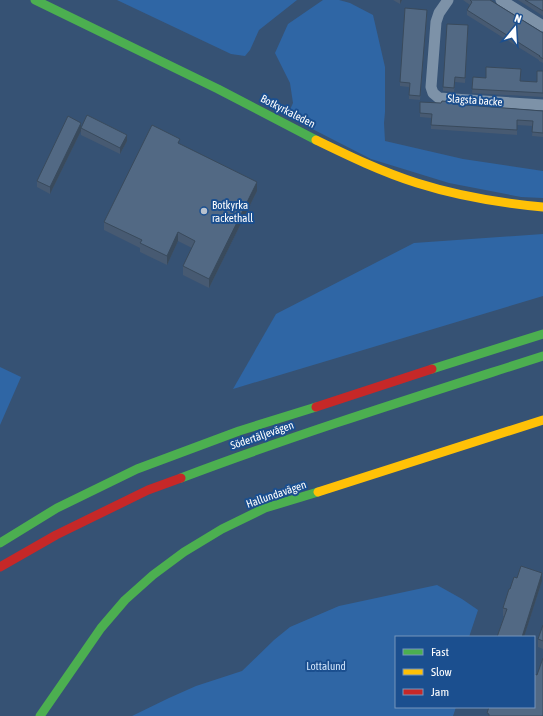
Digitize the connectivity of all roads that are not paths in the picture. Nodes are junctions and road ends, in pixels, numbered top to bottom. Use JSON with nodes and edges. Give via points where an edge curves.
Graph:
{"nodes":[{"id":1,"x":35,"y":0,"type":"edge"},
{"id":2,"x":448,"y":0,"type":"edge"},
{"id":3,"x":501,"y":0,"type":"edge"},
{"id":4,"x":543,"y":26,"type":"edge"},
{"id":5,"x":543,"y":105,"type":"edge"},
{"id":6,"x":543,"y":207,"type":"edge"},
{"id":7,"x":543,"y":334,"type":"edge"},
{"id":8,"x":543,"y":356,"type":"edge"},
{"id":9,"x":543,"y":420,"type":"edge"},
{"id":10,"x":0,"y":543,"type":"edge"},
{"id":11,"x":0,"y":567,"type":"edge"},
{"id":12,"x":69,"y":674,"type":"junction"},
{"id":13,"x":40,"y":716,"type":"edge"},
{"id":14,"x":47,"y":716,"type":"edge"}],
"edges":[{"from":1,"to":6,"type":"main road","name":"Botkyrkaleden","via":[[342,153],[399,177],[464,196]]},
{"from":2,"to":5,"type":"street","name":"Slagsta backe","via":[[436,22],[431,87],[433,93],[439,98]]},
{"from":3,"to":4,"type":"street"},
{"from":7,"to":10,"type":"main road","name":"Södertäljevägen","via":[[239,431],[137,469],[57,508]]},
{"from":8,"to":11,"type":"main road","name":"Södertäljevägen","via":[[253,450],[148,490],[56,535]]},
{"from":9,"to":12,"type":"main road","name":"Hallundavägen","via":[[265,508],[222,529],[184,552],[153,575],[126,600],[101,628]]},
{"from":12,"to":13,"type":"main road","name":"Hallundavägen"},
{"from":12,"to":14,"type":"main road","name":"Hallundavägen"}]}
